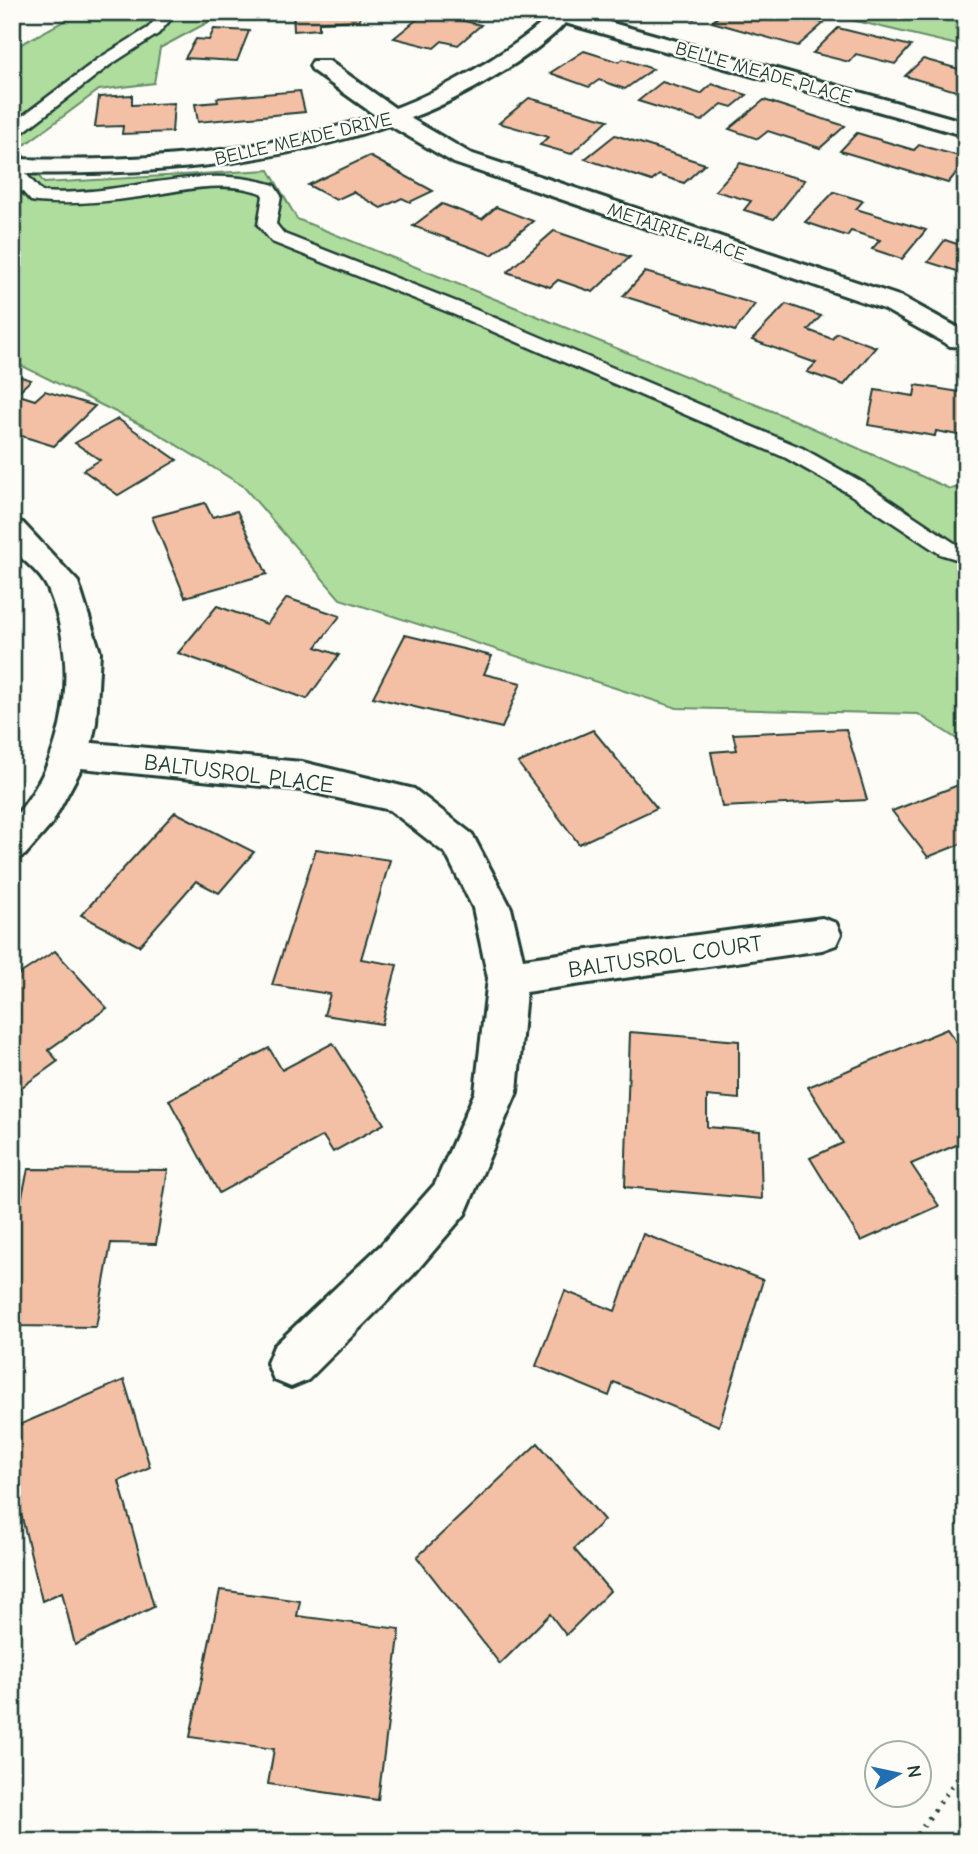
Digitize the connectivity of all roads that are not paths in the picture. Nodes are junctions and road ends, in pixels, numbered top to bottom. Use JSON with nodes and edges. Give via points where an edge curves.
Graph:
{"nodes":[{"id":1,"x":170,"y":12,"type":"edge"},
{"id":2,"x":563,"y":14,"type":"edge"},
{"id":3,"x":321,"y":66,"type":"dead end"},
{"id":4,"x":395,"y":118,"type":"junction"},
{"id":5,"x":966,"y":129,"type":"edge"},
{"id":6,"x":12,"y":132,"type":"edge"},
{"id":7,"x":12,"y":168,"type":"edge"},
{"id":8,"x":960,"y":340,"type":"dead end"},
{"id":9,"x":12,"y":530,"type":"edge"},
{"id":10,"x":966,"y":554,"type":"edge"},
{"id":11,"x":71,"y":754,"type":"junction"},
{"id":12,"x":12,"y":845,"type":"edge"},
{"id":13,"x":822,"y":934,"type":"dead end"},
{"id":14,"x":508,"y":978,"type":"junction"},
{"id":15,"x":291,"y":1363,"type":"dead end"}],
"edges":[{"from":1,"to":6,"type":"lane","via":[[153,31]]},
{"from":2,"to":4,"type":"street","name":"BELLE MEADE DRIVE","via":[[493,69]]},
{"from":2,"to":5,"type":"street","name":"BELLE MEADE PLACE"},
{"from":3,"to":4,"type":"street","name":"METAIRIE PLACE"},
{"from":4,"to":7,"type":"street","name":"BELLE MEADE DRIVE","via":[[298,143],[195,162]]},
{"from":4,"to":8,"type":"street","name":"METAIRIE PLACE","via":[[462,158],[893,303]]},
{"from":7,"to":10,"type":"lane","via":[[37,197],[58,200],[218,179],[268,189],[272,196],[267,225],[278,238],[794,453],[948,549]]},
{"from":9,"to":11,"type":"street","via":[[62,582],[83,652],[79,723]]},
{"from":11,"to":12,"type":"street","via":[[38,815]]},
{"from":11,"to":14,"type":"street","name":"BALTUSROL PLACE","via":[[302,776],[401,799],[460,844],[492,908]]},
{"from":13,"to":14,"type":"street","name":"BALTUSROL COURT"},
{"from":14,"to":15,"type":"street","name":"BALTUSROL PLACE","via":[[496,1092],[450,1199],[397,1260]]}]}
